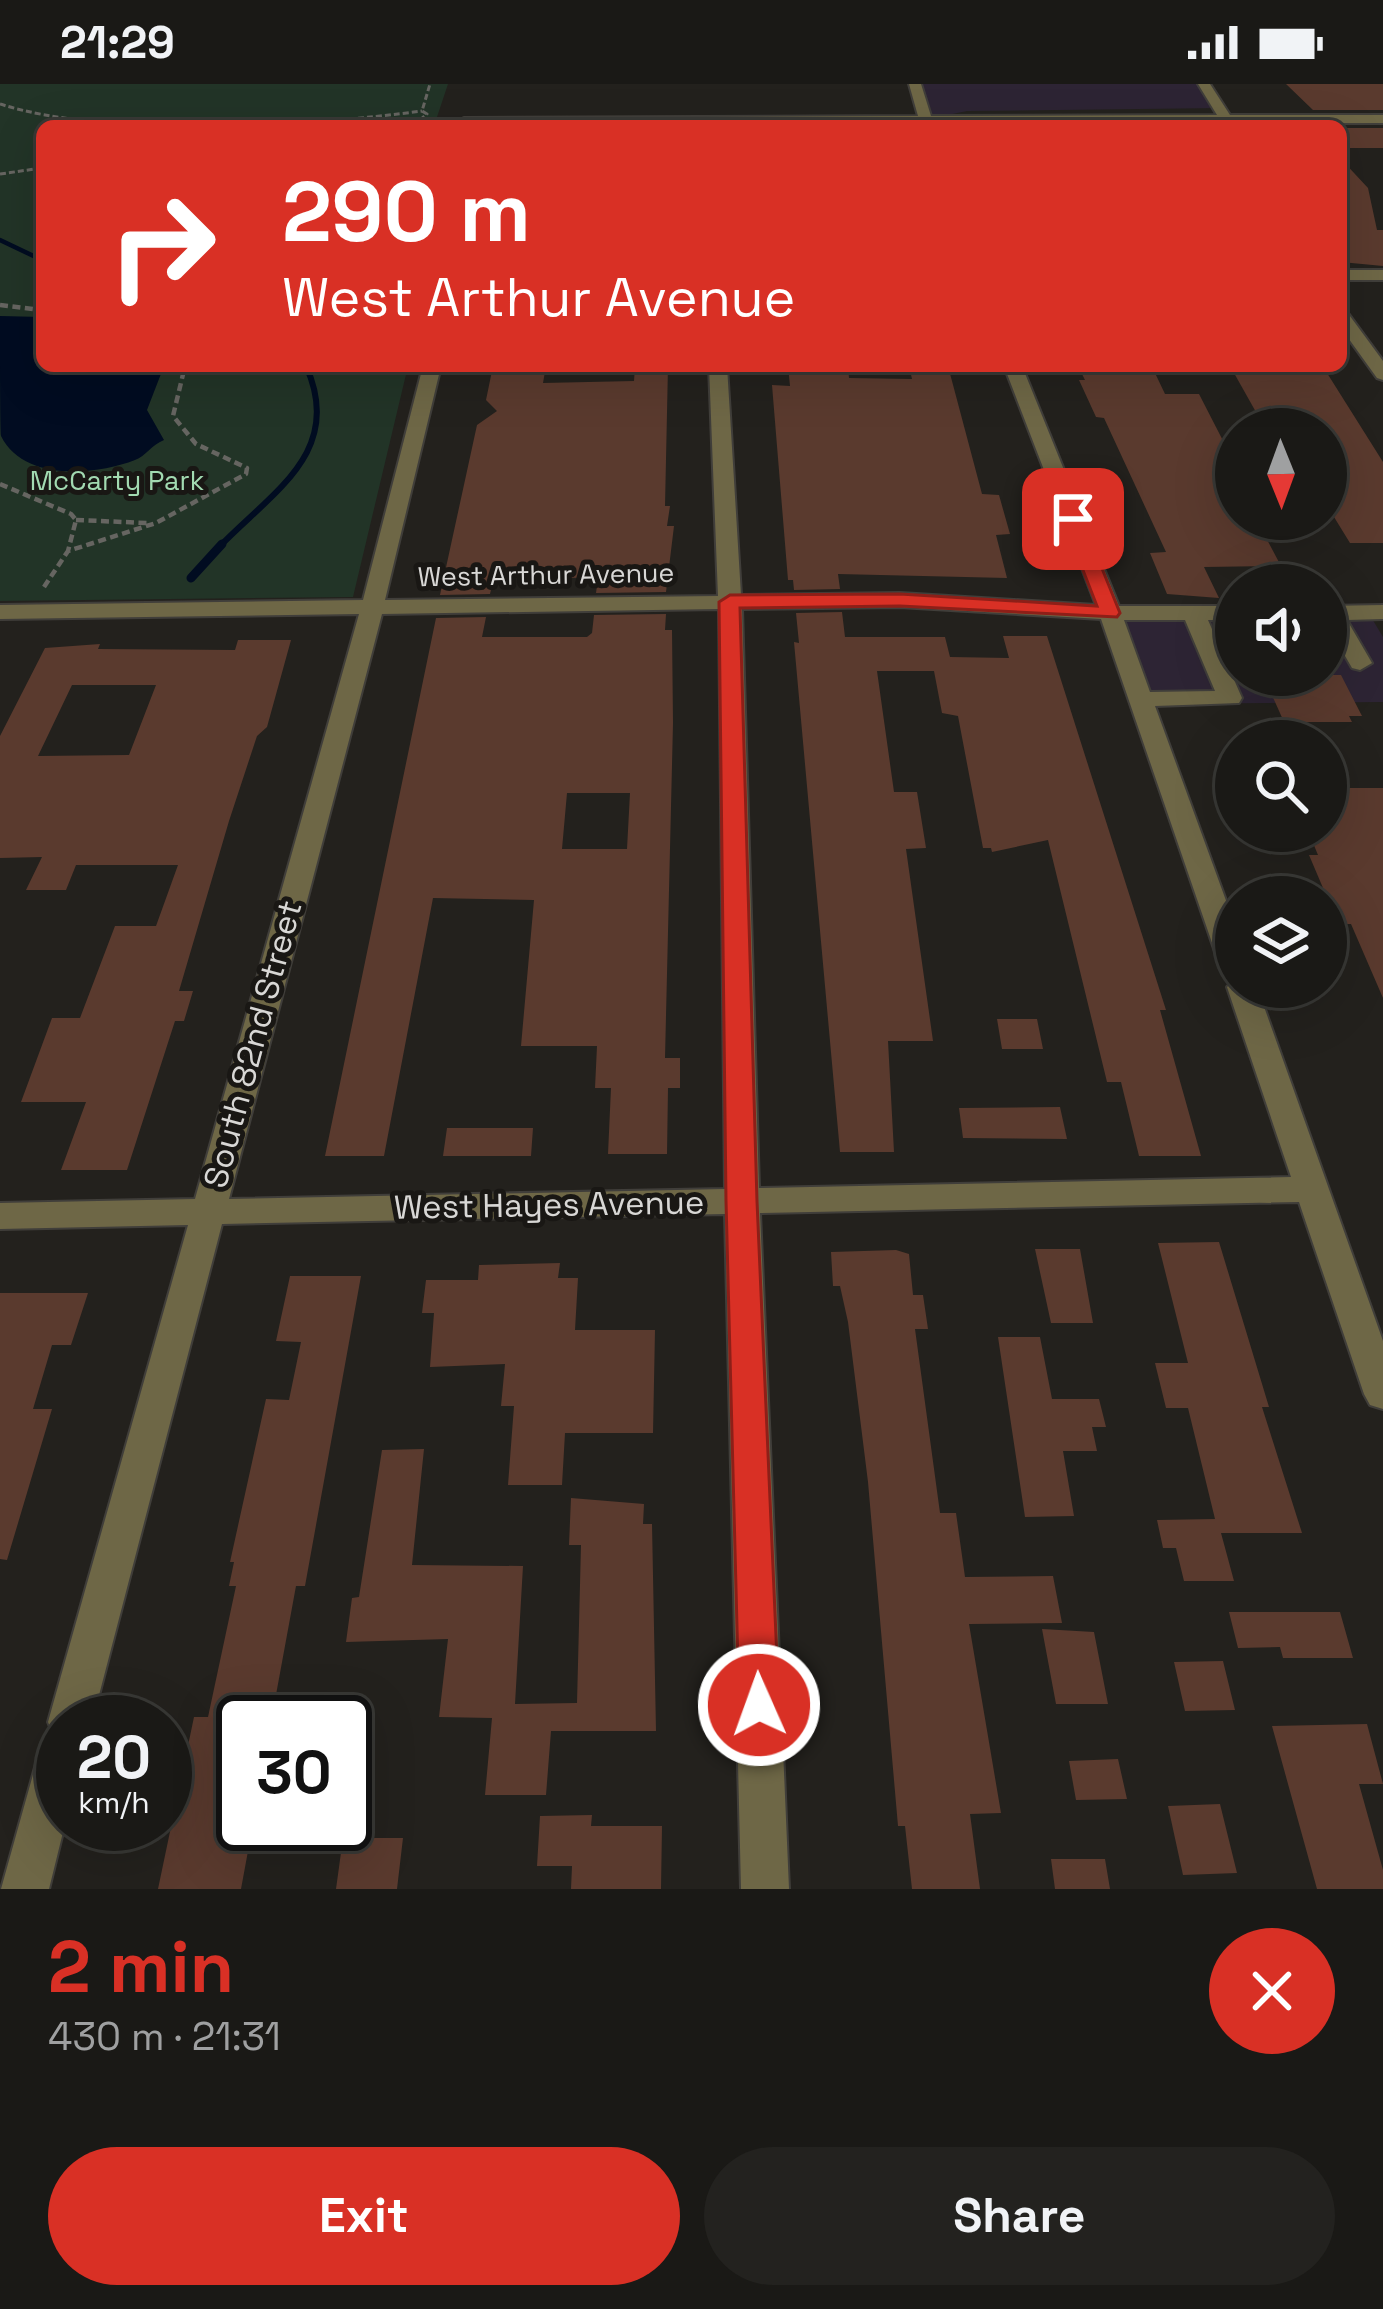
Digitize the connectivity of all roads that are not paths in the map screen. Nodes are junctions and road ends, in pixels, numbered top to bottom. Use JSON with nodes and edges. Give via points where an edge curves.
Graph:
{"nodes":[{"id":1,"x":915,"y":84,"type":"edge"},
{"id":2,"x":1204,"y":84,"type":"edge"},
{"id":3,"x":1383,"y":107,"type":"edge"},
{"id":4,"x":1010,"y":110,"type":"junction"},
{"id":5,"x":1226,"y":118,"type":"edge"},
{"id":6,"x":1383,"y":119,"type":"edge"},
{"id":7,"x":925,"y":120,"type":"edge"},
{"id":8,"x":936,"y":120,"type":"edge"},
{"id":9,"x":1026,"y":120,"type":"edge"},
{"id":10,"x":1193,"y":120,"type":"edge"},
{"id":11,"x":1347,"y":275,"type":"edge"},
{"id":12,"x":1383,"y":275,"type":"edge"},
{"id":13,"x":1347,"y":324,"type":"edge"},
{"id":14,"x":431,"y":372,"type":"edge"},
{"id":15,"x":718,"y":372,"type":"edge"},
{"id":16,"x":1015,"y":372,"type":"edge"},
{"id":17,"x":1383,"y":374,"type":"edge"},
{"id":18,"x":730,"y":602,"type":"junction"},
{"id":19,"x":372,"y":608,"type":"junction"},
{"id":20,"x":1383,"y":612,"type":"edge"},
{"id":21,"x":1,"y":613,"type":"edge"},
{"id":22,"x":1110,"y":613,"type":"junction"},
{"id":23,"x":1347,"y":613,"type":"edge"},
{"id":24,"x":1194,"y":614,"type":"junction"},
{"id":25,"x":1215,"y":614,"type":"edge"},
{"id":26,"x":1347,"y":642,"type":"edge"},
{"id":27,"x":1360,"y":663,"type":"dead end"},
{"id":28,"x":1140,"y":699,"type":"junction"},
{"id":29,"x":1215,"y":910,"type":"edge"},
{"id":30,"x":1249,"y":1008,"type":"edge"},
{"id":31,"x":1314,"y":1189,"type":"junction"},
{"id":32,"x":742,"y":1201,"type":"junction"},
{"id":33,"x":207,"y":1211,"type":"junction"},
{"id":34,"x":0,"y":1216,"type":"edge"},
{"id":35,"x":1383,"y":1394,"type":"edge"},
{"id":36,"x":77,"y":1695,"type":"edge"},
{"id":37,"x":36,"y":1848,"type":"edge"},
{"id":38,"x":25,"y":1889,"type":"edge"},
{"id":39,"x":765,"y":1889,"type":"edge"}],
"edges":[{"from":1,"to":7,"type":"street"},
{"from":2,"to":5,"type":"street"},
{"from":3,"to":5,"type":"street"},
{"from":4,"to":5,"type":"street"},
{"from":4,"to":8,"type":"street"},
{"from":4,"to":9,"type":"street"},
{"from":5,"to":6,"type":"street"},
{"from":5,"to":10,"type":"street"},
{"from":11,"to":12,"type":"street"},
{"from":13,"to":17,"type":"street"},
{"from":14,"to":19,"type":"street","name":"South 82nd Street"},
{"from":15,"to":18,"type":"street"},
{"from":16,"to":22,"type":"street"},
{"from":18,"to":19,"type":"street","name":"West Arthur Avenue"},
{"from":18,"to":22,"type":"street","name":"West Arthur Avenue","via":[[900,600]]},
{"from":18,"to":32,"type":"street"},
{"from":19,"to":21,"type":"street","name":"West Arthur Avenue"},
{"from":19,"to":33,"type":"street","name":"South 82nd Street"},
{"from":20,"to":23,"type":"street"},
{"from":22,"to":24,"type":"street","name":"West Arthur Avenue"},
{"from":22,"to":28,"type":"street"},
{"from":24,"to":25,"type":"street","name":"West Arthur Avenue"},
{"from":24,"to":28,"type":"street","via":[[1230,698]]},
{"from":26,"to":27,"type":"street"},
{"from":28,"to":29,"type":"street"},
{"from":30,"to":31,"type":"street"},
{"from":31,"to":32,"type":"street","name":"West Hayes Avenue"},
{"from":31,"to":35,"type":"street"},
{"from":32,"to":33,"type":"street","name":"West Hayes Avenue"},
{"from":32,"to":39,"type":"street"},
{"from":33,"to":34,"type":"street","name":"West Hayes Avenue"},
{"from":33,"to":36,"type":"street","name":"South 82nd Street"},
{"from":37,"to":38,"type":"street"}]}
